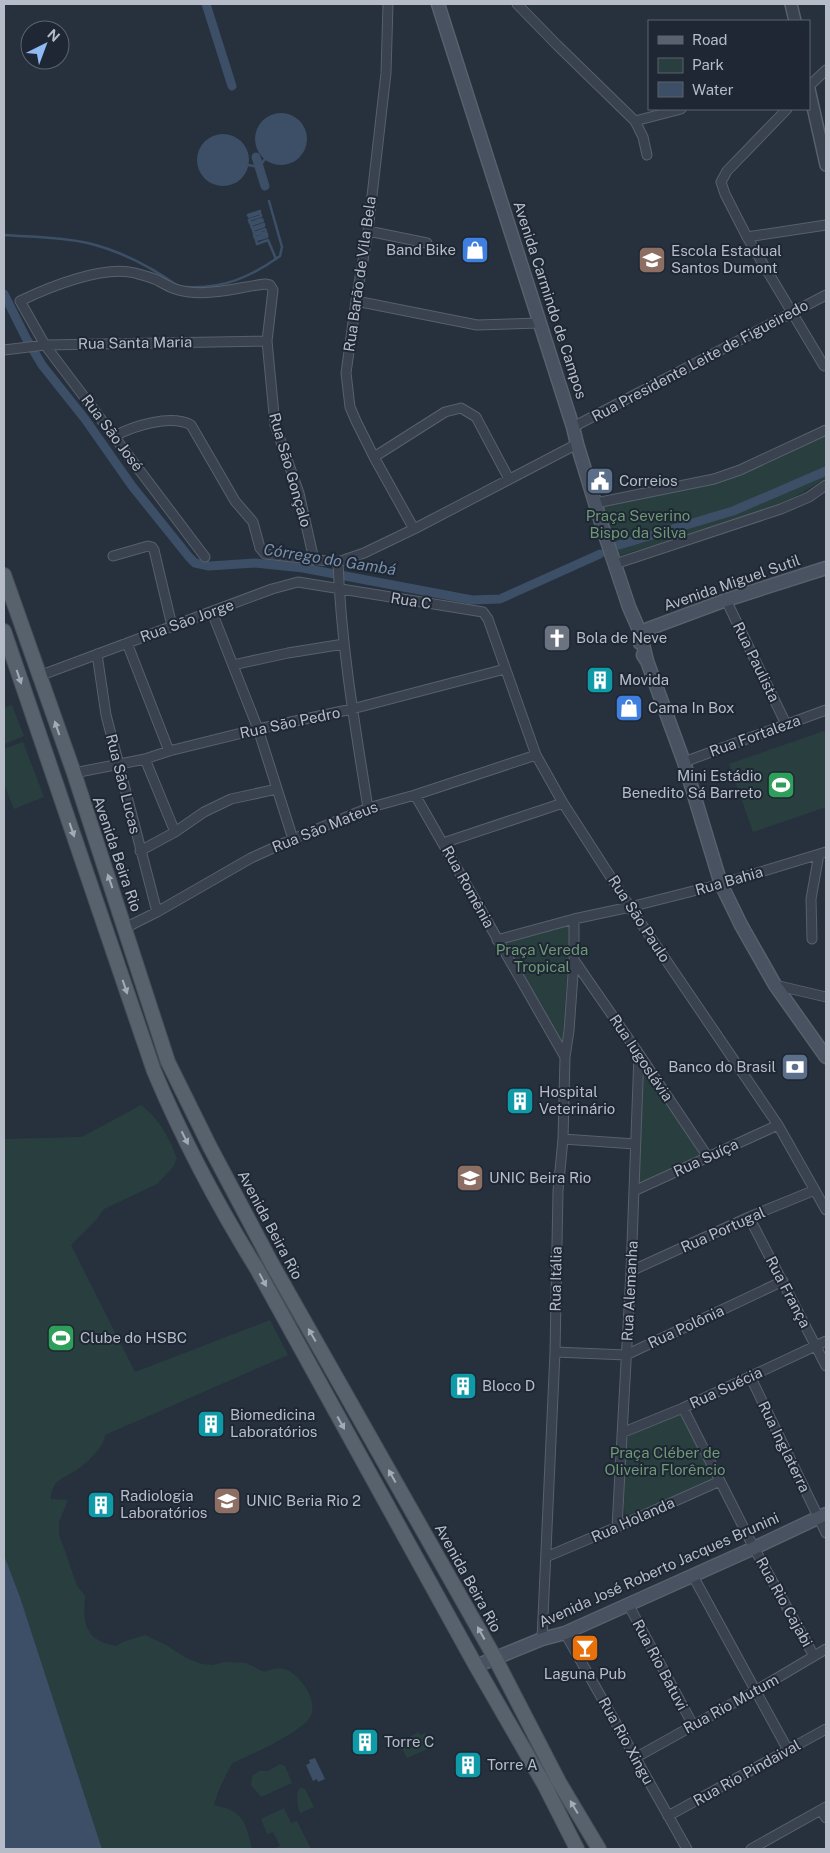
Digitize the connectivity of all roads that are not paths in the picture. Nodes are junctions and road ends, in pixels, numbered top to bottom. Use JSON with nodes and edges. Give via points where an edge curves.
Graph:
{"nodes":[{"id":1,"x":388,"y":4,"type":"edge"},
{"id":2,"x":438,"y":4,"type":"edge"},
{"id":3,"x":517,"y":4,"type":"edge"},
{"id":4,"x":791,"y":4,"type":"edge"},
{"id":5,"x":795,"y":20,"type":"edge"},
{"id":6,"x":826,"y":70,"type":"edge"},
{"id":7,"x":810,"y":87,"type":"edge"},
{"id":8,"x":810,"y":91,"type":"edge"},
{"id":9,"x":677,"y":110,"type":"edge"},
{"id":10,"x":786,"y":110,"type":"edge"},
{"id":11,"x":636,"y":121,"type":"junction"},
{"id":12,"x":823,"y":135,"type":"edge"},
{"id":13,"x":647,"y":155,"type":"dead end"},
{"id":14,"x":826,"y":165,"type":"edge"},
{"id":15,"x":826,"y":225,"type":"edge"},
{"id":16,"x":368,"y":231,"type":"junction"},
{"id":17,"x":747,"y":237,"type":"junction"},
{"id":18,"x":427,"y":243,"type":"dead end"},
{"id":19,"x":826,"y":295,"type":"edge"},
{"id":20,"x":356,"y":302,"type":"junction"},
{"id":21,"x":24,"y":307,"type":"joint"},
{"id":22,"x":792,"y":312,"type":"junction"},
{"id":23,"x":540,"y":323,"type":"junction"},
{"id":24,"x":267,"y":341,"type":"junction"},
{"id":25,"x":44,"y":345,"type":"junction"},
{"id":26,"x":4,"y":350,"type":"edge"},
{"id":27,"x":824,"y":366,"type":"dead end"},
{"id":28,"x":573,"y":427,"type":"junction"},
{"id":29,"x":826,"y":430,"type":"edge"},
{"id":30,"x":115,"y":436,"type":"junction"},
{"id":31,"x":577,"y":444,"type":"junction"},
{"id":32,"x":374,"y":457,"type":"junction"},
{"id":33,"x":509,"y":479,"type":"junction"},
{"id":34,"x":826,"y":485,"type":"edge"},
{"id":35,"x":596,"y":502,"type":"junction"},
{"id":36,"x":414,"y":529,"type":"junction"},
{"id":37,"x":113,"y":556,"type":"dead end"},
{"id":38,"x":205,"y":556,"type":"dead end"},
{"id":39,"x":314,"y":560,"type":"junction"},
{"id":40,"x":338,"y":564,"type":"junction"},
{"id":41,"x":615,"y":564,"type":"junction"},
{"id":42,"x":826,"y":568,"type":"edge"},
{"id":43,"x":4,"y":575,"type":"edge"},
{"id":44,"x":338,"y":586,"type":"junction"},
{"id":45,"x":726,"y":600,"type":"junction"},
{"id":46,"x":212,"y":612,"type":"junction"},
{"id":47,"x":483,"y":612,"type":"joint"},
{"id":48,"x":172,"y":626,"type":"junction"},
{"id":49,"x":4,"y":630,"type":"edge"},
{"id":50,"x":639,"y":632,"type":"junction"},
{"id":51,"x":127,"y":643,"type":"junction"},
{"id":52,"x":344,"y":644,"type":"junction"},
{"id":53,"x":97,"y":654,"type":"junction"},
{"id":54,"x":234,"y":665,"type":"junction"},
{"id":55,"x":505,"y":670,"type":"junction"},
{"id":56,"x":39,"y":676,"type":"junction"},
{"id":57,"x":352,"y":709,"type":"junction"},
{"id":58,"x":826,"y":710,"type":"edge"},
{"id":59,"x":786,"y":724,"type":"junction"},
{"id":60,"x":258,"y":730,"type":"junction"},
{"id":61,"x":169,"y":751,"type":"junction"},
{"id":62,"x":536,"y":755,"type":"junction"},
{"id":63,"x":145,"y":759,"type":"junction"},
{"id":64,"x":684,"y":762,"type":"junction"},
{"id":65,"x":119,"y":765,"type":"junction"},
{"id":66,"x":49,"y":766,"type":"junction"},
{"id":67,"x":72,"y":770,"type":"junction"},
{"id":68,"x":277,"y":788,"type":"junction"},
{"id":69,"x":415,"y":795,"type":"junction"},
{"id":70,"x":563,"y":803,"type":"junction"},
{"id":71,"x":368,"y":808,"type":"junction"},
{"id":72,"x":175,"y":832,"type":"junction"},
{"id":73,"x":293,"y":839,"type":"junction"},
{"id":74,"x":443,"y":843,"type":"junction"},
{"id":75,"x":140,"y":851,"type":"junction"},
{"id":76,"x":823,"y":853,"type":"edge"},
{"id":77,"x":91,"y":884,"type":"junction"},
{"id":78,"x":721,"y":884,"type":"junction"},
{"id":79,"x":630,"y":907,"type":"junction"},
{"id":80,"x":157,"y":912,"type":"junction"},
{"id":81,"x":574,"y":919,"type":"junction"},
{"id":82,"x":125,"y":928,"type":"junction"},
{"id":83,"x":812,"y":939,"type":"dead end"},
{"id":84,"x":497,"y":940,"type":"junction"},
{"id":85,"x":574,"y":960,"type":"junction"},
{"id":86,"x":776,"y":984,"type":"junction"},
{"id":87,"x":826,"y":997,"type":"edge"},
{"id":88,"x":640,"y":1054,"type":"junction"},
{"id":89,"x":565,"y":1057,"type":"junction"},
{"id":90,"x":826,"y":1057,"type":"edge"},
{"id":91,"x":778,"y":1125,"type":"junction"},
{"id":92,"x":563,"y":1139,"type":"junction"},
{"id":93,"x":635,"y":1144,"type":"junction"},
{"id":94,"x":708,"y":1157,"type":"junction"},
{"id":95,"x":634,"y":1190,"type":"junction"},
{"id":96,"x":815,"y":1190,"type":"junction"},
{"id":97,"x":236,"y":1195,"type":"junction"},
{"id":98,"x":216,"y":1198,"type":"junction"},
{"id":99,"x":826,"y":1210,"type":"edge"},
{"id":100,"x":246,"y":1215,"type":"junction"},
{"id":101,"x":749,"y":1218,"type":"junction"},
{"id":102,"x":226,"y":1219,"type":"junction"},
{"id":103,"x":631,"y":1271,"type":"junction"},
{"id":104,"x":783,"y":1282,"type":"junction"},
{"id":105,"x":826,"y":1341,"type":"edge"},
{"id":106,"x":816,"y":1346,"type":"junction"},
{"id":107,"x":555,"y":1352,"type":"junction"},
{"id":108,"x":626,"y":1355,"type":"junction"},
{"id":109,"x":826,"y":1366,"type":"edge"},
{"id":110,"x":750,"y":1376,"type":"junction"},
{"id":111,"x":683,"y":1408,"type":"junction"},
{"id":112,"x":624,"y":1432,"type":"junction"},
{"id":113,"x":720,"y":1481,"type":"junction"},
{"id":114,"x":403,"y":1496,"type":"junction"},
{"id":115,"x":387,"y":1505,"type":"junction"},
{"id":116,"x":822,"y":1516,"type":"edge"},
{"id":117,"x":617,"y":1527,"type":"junction"},
{"id":118,"x":826,"y":1533,"type":"edge"},
{"id":119,"x":754,"y":1548,"type":"junction"},
{"id":120,"x":546,"y":1557,"type":"junction"},
{"id":121,"x":693,"y":1576,"type":"junction"},
{"id":122,"x":628,"y":1604,"type":"junction"},
{"id":123,"x":565,"y":1633,"type":"junction"},
{"id":124,"x":542,"y":1639,"type":"junction"},
{"id":125,"x":826,"y":1649,"type":"edge"},
{"id":126,"x":814,"y":1656,"type":"junction"},
{"id":127,"x":495,"y":1658,"type":"junction"},
{"id":128,"x":476,"y":1666,"type":"junction"},
{"id":129,"x":755,"y":1691,"type":"junction"},
{"id":130,"x":693,"y":1725,"type":"junction"},
{"id":131,"x":826,"y":1730,"type":"edge"},
{"id":132,"x":788,"y":1750,"type":"junction"},
{"id":133,"x":635,"y":1758,"type":"junction"},
{"id":134,"x":559,"y":1782,"type":"junction"},
{"id":135,"x":544,"y":1784,"type":"junction"},
{"id":136,"x":824,"y":1808,"type":"edge"},
{"id":137,"x":668,"y":1816,"type":"junction"},
{"id":138,"x":826,"y":1818,"type":"edge"},
{"id":139,"x":762,"y":1847,"type":"edge"},
{"id":140,"x":577,"y":1849,"type":"edge"},
{"id":141,"x":598,"y":1849,"type":"edge"},
{"id":142,"x":687,"y":1849,"type":"edge"},
{"id":143,"x":751,"y":1849,"type":"edge"}],
"edges":[{"from":1,"to":16,"type":"street","name":"Rua Barão de Vila Bela","via":[[386,73]]},
{"from":2,"to":23,"type":"main road","name":"Avenida Carmindo de Campos"},
{"from":3,"to":11,"type":"street"},
{"from":4,"to":5,"type":"street"},
{"from":6,"to":7,"type":"street"},
{"from":8,"to":12,"type":"street"},
{"from":9,"to":11,"type":"street"},
{"from":10,"to":17,"type":"street","via":[[727,171],[721,182]]},
{"from":11,"to":13,"type":"street"},
{"from":12,"to":14,"type":"street"},
{"from":15,"to":17,"type":"street"},
{"from":16,"to":18,"type":"street"},
{"from":16,"to":20,"type":"street","name":"Rua Barão de Vila Bela"},
{"from":17,"to":22,"type":"street"},
{"from":19,"to":22,"type":"street","name":"Rua Presidente Leite de Figueiredo"},
{"from":20,"to":23,"type":"street","via":[[477,325]]},
{"from":20,"to":32,"type":"street","name":"Rua Barão de Vila Bela","via":[[347,365],[347,391],[353,414]]},
{"from":21,"to":24,"type":"street","name":"Rua São Gonçalo","via":[[20,301],[94,273],[131,273],[175,290],[191,292],[265,284],[273,290]]},
{"from":21,"to":25,"type":"street","name":"Rua São José"},
{"from":22,"to":27,"type":"street"},
{"from":22,"to":28,"type":"street","name":"Rua Presidente Leite de Figueiredo"},
{"from":23,"to":28,"type":"main road","name":"Avenida Carmindo de Campos"},
{"from":24,"to":25,"type":"street","name":"Rua Santa Maria"},
{"from":24,"to":39,"type":"street","name":"Rua São Gonçalo","via":[[275,425],[299,492]]},
{"from":25,"to":26,"type":"street","name":"Rua Santa Maria"},
{"from":25,"to":30,"type":"street","name":"Rua São José"},
{"from":28,"to":31,"type":"main road","name":"Avenida Carmindo de Campos"},
{"from":29,"to":35,"type":"street","via":[[714,479]]},
{"from":30,"to":38,"type":"street","name":"Rua São José"},
{"from":30,"to":39,"type":"street","via":[[126,430],[165,421],[191,425],[235,501],[253,522],[262,551],[269,555]]},
{"from":31,"to":33,"type":"street"},
{"from":31,"to":35,"type":"main road","name":"Avenida Carmindo de Campos"},
{"from":32,"to":33,"type":"street","via":[[445,412],[461,408],[476,417]]},
{"from":32,"to":36,"type":"street","name":"Rua Barão de Vila Bela"},
{"from":33,"to":36,"type":"street"},
{"from":34,"to":41,"type":"street","via":[[782,509]]},
{"from":35,"to":41,"type":"main road","name":"Avenida Carmindo de Campos"},
{"from":36,"to":40,"type":"street"},
{"from":37,"to":48,"type":"street","via":[[152,547]]},
{"from":39,"to":40,"type":"street"},
{"from":40,"to":44,"type":"street"},
{"from":41,"to":50,"type":"main road","name":"Avenida Carmindo de Campos"},
{"from":42,"to":45,"type":"main road","name":"Avenida Miguel Sutil"},
{"from":43,"to":56,"type":"main road","name":"Avenida Beira Rio"},
{"from":44,"to":46,"type":"street","name":"Rua São Jorge","via":[[298,582]]},
{"from":44,"to":47,"type":"street","name":"Rua C"},
{"from":44,"to":52,"type":"street"},
{"from":45,"to":50,"type":"main road","name":"Avenida Miguel Sutil"},
{"from":45,"to":59,"type":"street","name":"Rua Paulista"},
{"from":46,"to":48,"type":"street","name":"Rua São Jorge"},
{"from":46,"to":54,"type":"street"},
{"from":47,"to":55,"type":"street","name":"Rua São Paulo"},
{"from":48,"to":51,"type":"street","name":"Rua São Jorge"},
{"from":49,"to":66,"type":"main road","one_way":true},
{"from":50,"to":64,"type":"main road","name":"Avenida Carmindo de Campos"},
{"from":51,"to":53,"type":"street","name":"Rua São Jorge"},
{"from":51,"to":61,"type":"street"},
{"from":52,"to":54,"type":"street"},
{"from":52,"to":57,"type":"street"},
{"from":53,"to":56,"type":"street","name":"Rua São Jorge"},
{"from":53,"to":65,"type":"street","name":"Rua São Lucas","via":[[106,715]]},
{"from":54,"to":60,"type":"street"},
{"from":55,"to":57,"type":"street","name":"Rua São Pedro"},
{"from":55,"to":62,"type":"street","name":"Rua São Paulo"},
{"from":67,"to":56,"type":"main road","name":"Avenida Beira Rio","one_way":true},
{"from":57,"to":60,"type":"street","name":"Rua São Pedro"},
{"from":57,"to":71,"type":"street"},
{"from":58,"to":59,"type":"street","name":"Rua Fortaleza"},
{"from":59,"to":64,"type":"street","name":"Rua Fortaleza"},
{"from":60,"to":61,"type":"street","name":"Rua São Pedro"},
{"from":60,"to":68,"type":"street"},
{"from":61,"to":63,"type":"street","name":"Rua São Pedro"},
{"from":62,"to":69,"type":"street","name":"Rua São Mateus"},
{"from":62,"to":70,"type":"street","name":"Rua São Paulo"},
{"from":63,"to":65,"type":"street","name":"Rua São Pedro"},
{"from":63,"to":72,"type":"street"},
{"from":64,"to":78,"type":"main road","name":"Avenida Carmindo de Campos"},
{"from":65,"to":67,"type":"street","name":"Rua São Pedro"},
{"from":65,"to":75,"type":"street","name":"Rua São Lucas"},
{"from":66,"to":67,"type":"main road","via":[[55,762]]},
{"from":66,"to":77,"type":"main road","one_way":true},
{"from":82,"to":67,"type":"main road","name":"Avenida Beira Rio","one_way":true},
{"from":68,"to":72,"type":"street","via":[[231,799],[204,812]]},
{"from":68,"to":73,"type":"street"},
{"from":69,"to":71,"type":"street","name":"Rua São Mateus"},
{"from":69,"to":74,"type":"street","name":"Rua Romênia"},
{"from":70,"to":74,"type":"street"},
{"from":70,"to":79,"type":"street","name":"Rua São Paulo"},
{"from":71,"to":73,"type":"street","name":"Rua São Mateus"},
{"from":72,"to":75,"type":"street"},
{"from":73,"to":80,"type":"street","name":"Rua São Mateus","via":[[251,858]]},
{"from":74,"to":84,"type":"street","name":"Rua Romênia"},
{"from":75,"to":80,"type":"street","name":"Rua São Lucas"},
{"from":76,"to":78,"type":"street","name":"Rua Bahia"},
{"from":76,"to":83,"type":"street","via":[[811,899]]},
{"from":77,"to":82,"type":"main road","via":[[111,922]]},
{"from":77,"to":98,"type":"main road","one_way":true,"via":[[154,1071]]},
{"from":78,"to":79,"type":"street","name":"Rua Bahia"},
{"from":78,"to":86,"type":"main road","name":"Avenida Carmindo de Campos"},
{"from":79,"to":81,"type":"street"},
{"from":79,"to":91,"type":"street","name":"Rua São Paulo"},
{"from":80,"to":82,"type":"street","name":"Rua São Mateus"},
{"from":81,"to":84,"type":"street"},
{"from":81,"to":85,"type":"street","name":"Rua Itália"},
{"from":82,"to":97,"type":"main road","name":"Avenida Beira Rio","via":[[168,1062]]},
{"from":84,"to":89,"type":"street","name":"Rua Romênia"},
{"from":85,"to":88,"type":"street","name":"Rua Iugoslávia"},
{"from":85,"to":89,"type":"street","name":"Rua Itália"},
{"from":86,"to":87,"type":"street"},
{"from":86,"to":90,"type":"main road","name":"Avenida Carmindo de Campos"},
{"from":88,"to":93,"type":"street","name":"Rua Alemanha"},
{"from":88,"to":94,"type":"street","name":"Rua Iugoslávia"},
{"from":89,"to":92,"type":"street","name":"Rua Itália"},
{"from":91,"to":94,"type":"street","name":"Rua Suíça"},
{"from":91,"to":96,"type":"street","name":"Rua São Paulo"},
{"from":92,"to":93,"type":"street"},
{"from":92,"to":107,"type":"street","name":"Rua Itália","via":[[558,1190]]},
{"from":93,"to":95,"type":"street","name":"Rua Alemanha"},
{"from":94,"to":95,"type":"street","name":"Rua Suíça"},
{"from":95,"to":103,"type":"street","name":"Rua Alemanha"},
{"from":96,"to":99,"type":"street","name":"Rua São Paulo"},
{"from":96,"to":101,"type":"street","name":"Rua Portugal"},
{"from":97,"to":98,"type":"main road","via":[[228,1203]]},
{"from":97,"to":100,"type":"main road","name":"Avenida Beira Rio"},
{"from":98,"to":102,"type":"main road"},
{"from":100,"to":102,"type":"main road","via":[[234,1211]]},
{"from":114,"to":100,"type":"main road","name":"Avenida Beira Rio","one_way":true},
{"from":101,"to":103,"type":"street","name":"Rua Portugal"},
{"from":101,"to":104,"type":"street","name":"Rua França"},
{"from":102,"to":115,"type":"main road","one_way":true},
{"from":103,"to":108,"type":"street","name":"Rua Alemanha"},
{"from":104,"to":106,"type":"street","name":"Rua França"},
{"from":104,"to":108,"type":"street","name":"Rua Polônia"},
{"from":105,"to":106,"type":"street","name":"Rua Suécia"},
{"from":106,"to":109,"type":"street","name":"Rua França"},
{"from":106,"to":110,"type":"street","name":"Rua Suécia"},
{"from":107,"to":108,"type":"street","name":"Rua Polônia"},
{"from":107,"to":120,"type":"street","name":"Rua Itália"},
{"from":108,"to":112,"type":"street","name":"Rua Alemanha"},
{"from":110,"to":111,"type":"street","name":"Rua Suécia"},
{"from":110,"to":116,"type":"street","name":"Rua Inglaterra"},
{"from":111,"to":112,"type":"street","name":"Rua Suécia"},
{"from":111,"to":113,"type":"street","name":"Rua Rio Cajabi"},
{"from":112,"to":117,"type":"street","name":"Rua Alemanha"},
{"from":113,"to":117,"type":"street","name":"Rua Holanda"},
{"from":113,"to":119,"type":"street","name":"Rua Rio Cajabi"},
{"from":114,"to":115,"type":"main road","via":[[398,1503]]},
{"from":127,"to":114,"type":"main road","name":"Avenida Beira Rio","one_way":true},
{"from":115,"to":128,"type":"main road"},
{"from":116,"to":118,"type":"street","name":"Rua Inglaterra"},
{"from":116,"to":119,"type":"main road","name":"Avenida José Roberto Jacques Brunini"},
{"from":117,"to":120,"type":"street","name":"Rua Holanda"},
{"from":119,"to":121,"type":"main road","name":"Avenida José Roberto Jacques Brunini"},
{"from":119,"to":126,"type":"street","name":"Rua Rio Cajabi"},
{"from":120,"to":124,"type":"street","name":"Rua Itália"},
{"from":121,"to":122,"type":"main road","name":"Avenida José Roberto Jacques Brunini"},
{"from":121,"to":129,"type":"street"},
{"from":122,"to":123,"type":"main road","name":"Avenida José Roberto Jacques Brunini"},
{"from":122,"to":130,"type":"street","name":"Rua Rio Batuvi"},
{"from":123,"to":124,"type":"main road","name":"Avenida José Roberto Jacques Brunini"},
{"from":123,"to":133,"type":"street","name":"Rua Rio Xingu"},
{"from":124,"to":127,"type":"main road","name":"Avenida José Roberto Jacques Brunini"},
{"from":125,"to":126,"type":"street","name":"Rua Rio Mutum"},
{"from":126,"to":129,"type":"street","name":"Rua Rio Mutum"},
{"from":127,"to":128,"type":"main road","name":"Avenida José Roberto Jacques Brunini"},
{"from":127,"to":134,"type":"main road","name":"Avenida Beira Rio"},
{"from":128,"to":135,"type":"main road"},
{"from":129,"to":130,"type":"street","name":"Rua Rio Mutum"},
{"from":129,"to":132,"type":"street"},
{"from":130,"to":133,"type":"street","name":"Rua Rio Mutum"},
{"from":131,"to":132,"type":"street","name":"Rua Rio Pindaival"},
{"from":132,"to":137,"type":"street","name":"Rua Rio Pindaival"},
{"from":133,"to":137,"type":"street","name":"Rua Rio Xingu"},
{"from":134,"to":135,"type":"main road","via":[[550,1779]]},
{"from":141,"to":134,"type":"main road","name":"Avenida Beira Rio","one_way":true},
{"from":135,"to":140,"type":"main road"},
{"from":136,"to":138,"type":"street"},
{"from":136,"to":139,"type":"street"},
{"from":137,"to":142,"type":"street","name":"Rua Rio Xingu"},
{"from":139,"to":143,"type":"street"}]}
